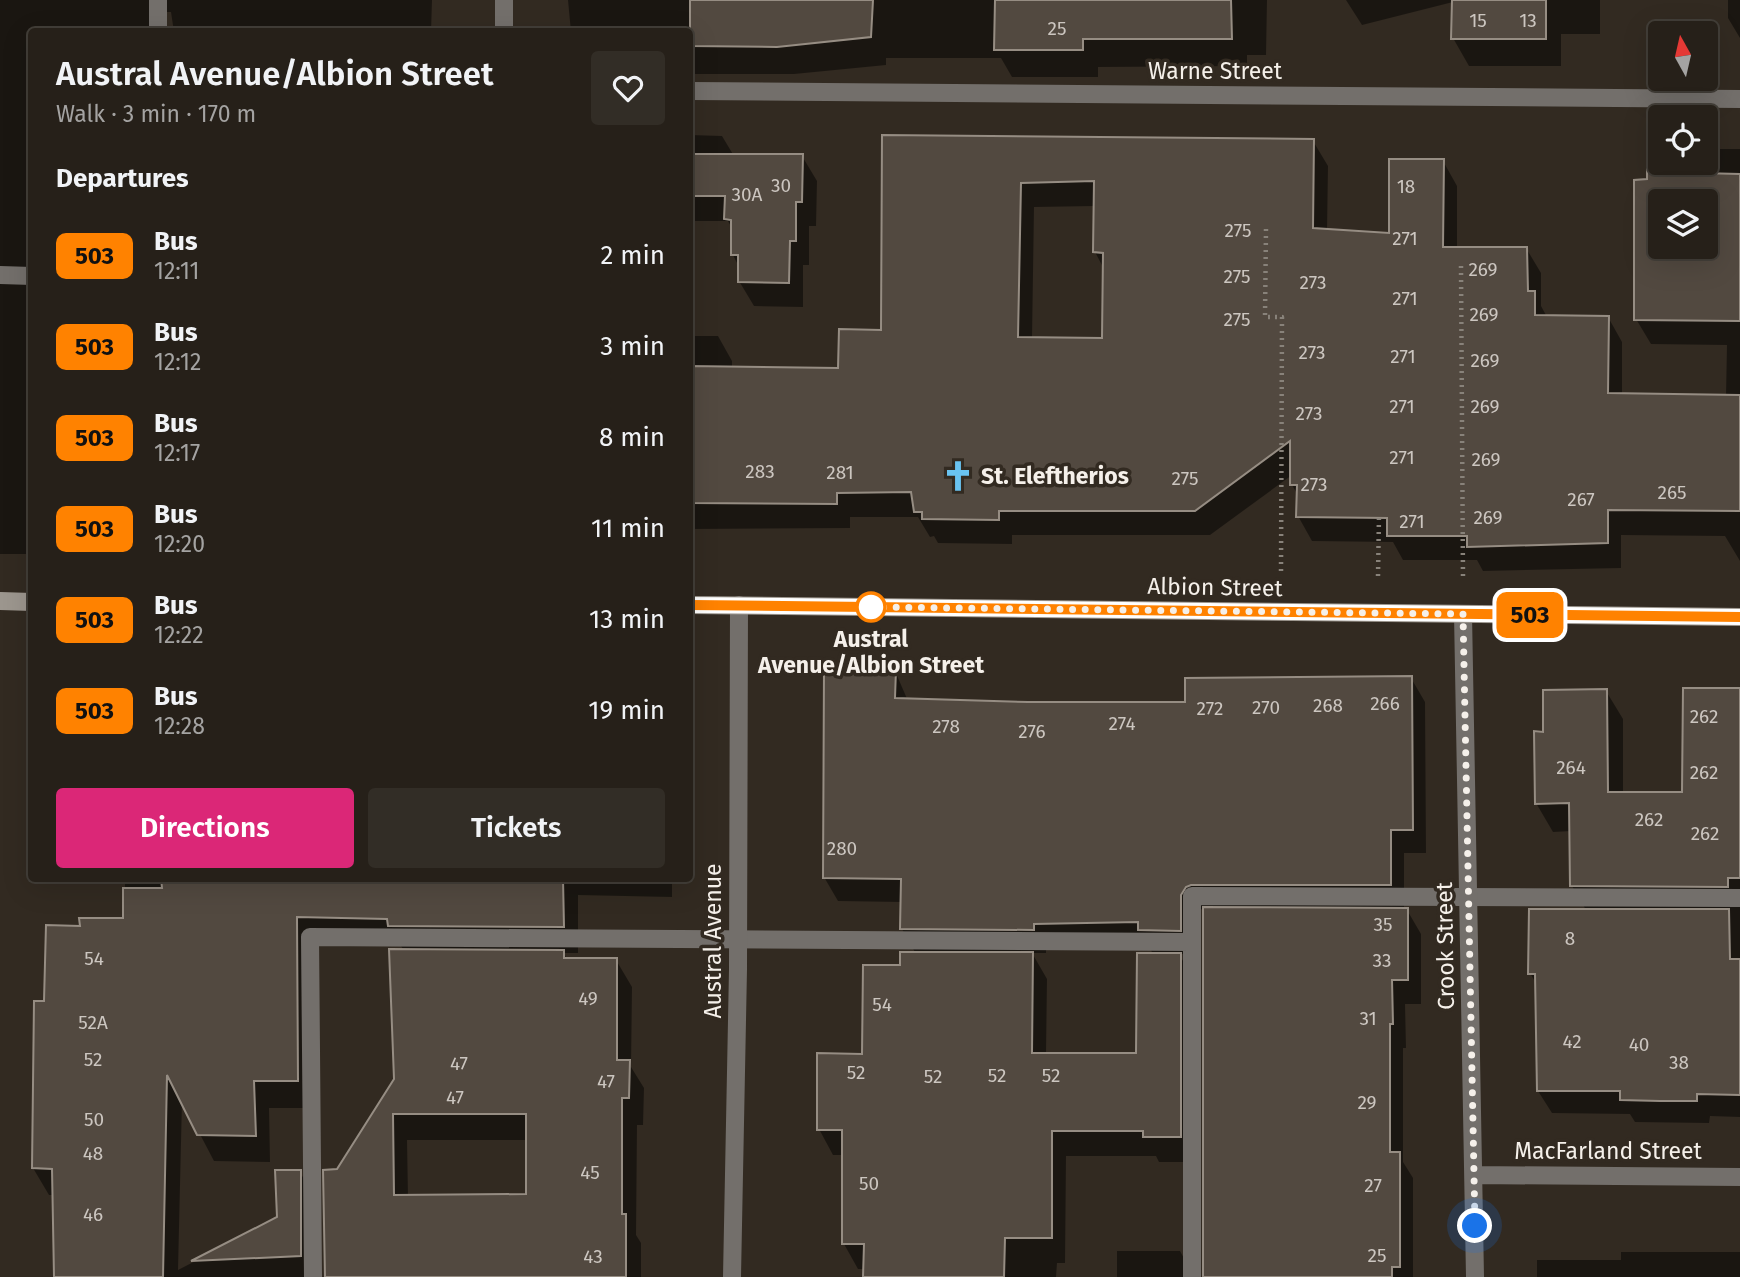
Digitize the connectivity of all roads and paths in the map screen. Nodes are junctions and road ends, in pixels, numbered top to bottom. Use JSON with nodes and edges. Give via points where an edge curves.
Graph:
{"nodes":[{"id":1,"x":158,"y":0,"type":"edge"},
{"id":2,"x":504,"y":0,"type":"edge"},
{"id":3,"x":158,"y":28,"type":"edge"},
{"id":4,"x":504,"y":28,"type":"edge"},
{"id":5,"x":693,"y":91,"type":"edge"},
{"id":6,"x":1740,"y":99,"type":"edge"},
{"id":7,"x":1266,"y":229,"type":"dead end"},
{"id":8,"x":1461,"y":266,"type":"dead end"},
{"id":9,"x":0,"y":275,"type":"edge"},
{"id":10,"x":28,"y":276,"type":"edge"},
{"id":11,"x":1379,"y":515,"type":"dead end"},
{"id":12,"x":1281,"y":574,"type":"dead end"},
{"id":13,"x":1378,"y":576,"type":"dead end"},
{"id":14,"x":1463,"y":577,"type":"dead end"},
{"id":15,"x":0,"y":601,"type":"edge"},
{"id":16,"x":28,"y":602,"type":"edge"},
{"id":17,"x":693,"y":605,"type":"edge"},
{"id":18,"x":739,"y":606,"type":"junction"},
{"id":19,"x":1463,"y":614,"type":"junction"},
{"id":20,"x":1740,"y":617,"type":"edge"},
{"id":21,"x":1468,"y":895,"type":"junction"},
{"id":22,"x":1740,"y":898,"type":"edge"},
{"id":23,"x":738,"y":939,"type":"junction"},
{"id":24,"x":1192,"y":942,"type":"junction"},
{"id":25,"x":1475,"y":1175,"type":"junction"},
{"id":26,"x":1740,"y":1177,"type":"edge"},
{"id":27,"x":313,"y":1277,"type":"edge"},
{"id":28,"x":732,"y":1277,"type":"edge"},
{"id":29,"x":1192,"y":1277,"type":"edge"},
{"id":30,"x":1475,"y":1277,"type":"edge"}],
"edges":[{"from":1,"to":3,"type":"street"},
{"from":2,"to":4,"type":"street"},
{"from":5,"to":6,"type":"street","name":"Warne Street"},
{"from":7,"to":12,"type":"path","via":[[1265,317],[1282,317]]},
{"from":8,"to":14,"type":"path"},
{"from":9,"to":10,"type":"street"},
{"from":11,"to":13,"type":"path"},
{"from":15,"to":16,"type":"street"},
{"from":17,"to":18,"type":"street","name":"Albion Street"},
{"from":18,"to":19,"type":"street","name":"Albion Street"},
{"from":18,"to":23,"type":"street","name":"Austral Avenue"},
{"from":19,"to":20,"type":"street","name":"Albion Street"},
{"from":19,"to":21,"type":"street","name":"Crook Street"},
{"from":21,"to":22,"type":"street"},
{"from":21,"to":24,"type":"street","via":[[1192,895]]},
{"from":21,"to":25,"type":"street","name":"Crook Street"},
{"from":23,"to":24,"type":"street"},
{"from":23,"to":27,"type":"street","via":[[310,937]]},
{"from":23,"to":28,"type":"street","name":"Austral Avenue"},
{"from":24,"to":29,"type":"street"},
{"from":25,"to":26,"type":"street","name":"MacFarland Street"},
{"from":25,"to":30,"type":"street","name":"Crook Street"}]}
